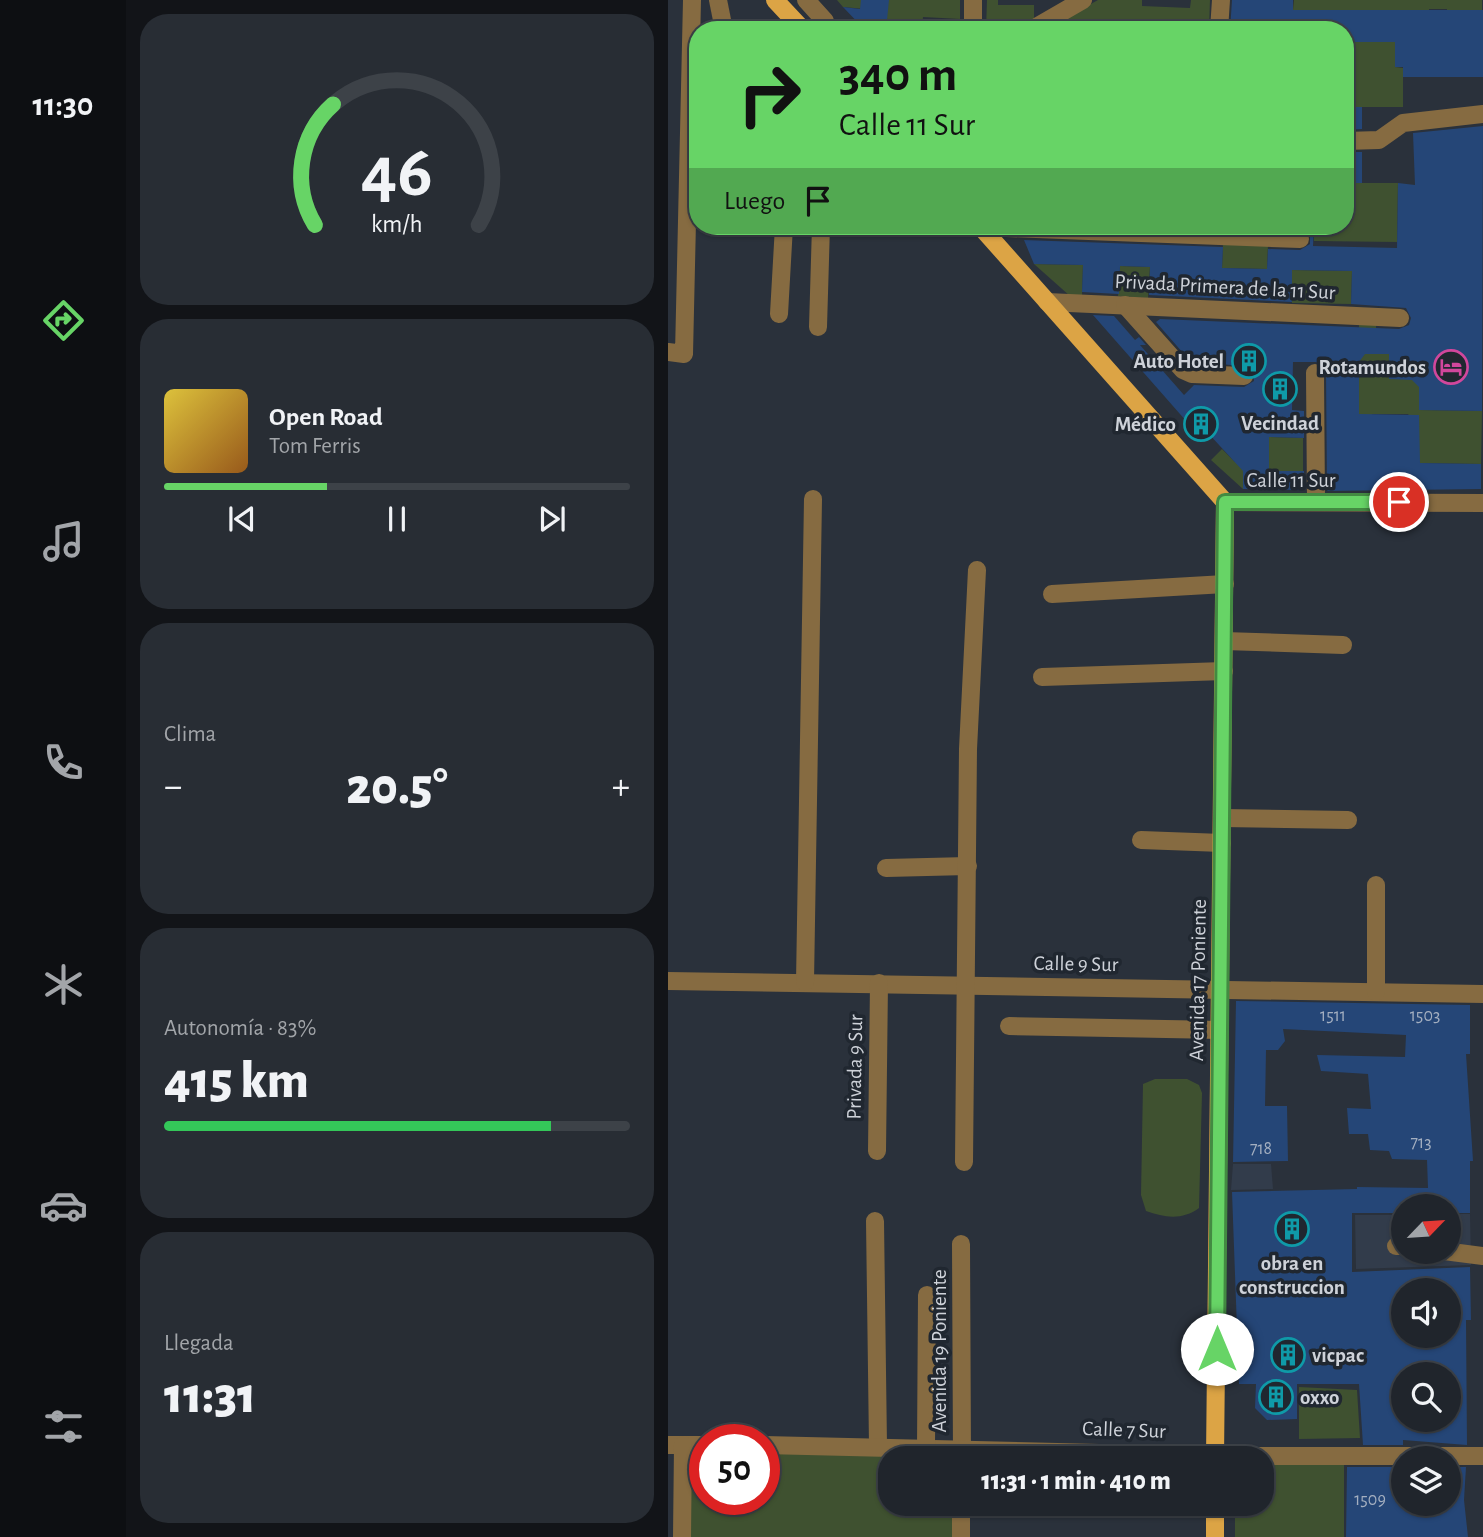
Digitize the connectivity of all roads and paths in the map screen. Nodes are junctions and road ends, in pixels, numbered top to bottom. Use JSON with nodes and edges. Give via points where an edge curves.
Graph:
{"nodes":[{"id":1,"x":692,"y":0,"type":"edge"},
{"id":2,"x":718,"y":0,"type":"edge"},
{"id":3,"x":775,"y":0,"type":"edge"},
{"id":4,"x":806,"y":0,"type":"edge"},
{"id":5,"x":974,"y":0,"type":"edge"},
{"id":6,"x":1047,"y":0,"type":"edge"},
{"id":7,"x":1083,"y":0,"type":"edge"},
{"id":8,"x":1221,"y":0,"type":"edge"},
{"id":9,"x":1047,"y":20,"type":"joint"},
{"id":10,"x":692,"y":21,"type":"edge"},
{"id":11,"x":722,"y":21,"type":"edge"},
{"id":12,"x":795,"y":21,"type":"edge"},
{"id":13,"x":825,"y":21,"type":"edge"},
{"id":14,"x":973,"y":21,"type":"edge"},
{"id":15,"x":1220,"y":21,"type":"edge"},
{"id":16,"x":1482,"y":114,"type":"edge"},
{"id":17,"x":689,"y":133,"type":"edge"},
{"id":18,"x":1354,"y":141,"type":"edge"},
{"id":19,"x":783,"y":235,"type":"edge"},
{"id":20,"x":821,"y":235,"type":"edge"},
{"id":21,"x":988,"y":235,"type":"edge"},
{"id":22,"x":1194,"y":235,"type":"edge"},
{"id":23,"x":1300,"y":239,"type":"dead end"},
{"id":24,"x":1047,"y":302,"type":"junction"},
{"id":25,"x":1125,"y":305,"type":"junction"},
{"id":26,"x":779,"y":314,"type":"dead end"},
{"id":27,"x":1400,"y":317,"type":"dead end"},
{"id":28,"x":817,"y":327,"type":"dead end"},
{"id":29,"x":668,"y":352,"type":"edge"},
{"id":30,"x":1315,"y":373,"type":"dead end"},
{"id":31,"x":1244,"y":376,"type":"dead end"},
{"id":32,"x":813,"y":499,"type":"dead end"},
{"id":33,"x":1225,"y":502,"type":"junction"},
{"id":34,"x":1316,"y":502,"type":"junction"},
{"id":35,"x":1482,"y":503,"type":"edge"},
{"id":36,"x":977,"y":570,"type":"dead end"},
{"id":37,"x":1225,"y":584,"type":"junction"},
{"id":38,"x":1052,"y":594,"type":"dead end"},
{"id":39,"x":1224,"y":641,"type":"junction"},
{"id":40,"x":1343,"y":645,"type":"dead end"},
{"id":41,"x":1224,"y":670,"type":"junction"},
{"id":42,"x":1042,"y":677,"type":"dead end"},
{"id":43,"x":1222,"y":818,"type":"junction"},
{"id":44,"x":1348,"y":820,"type":"dead end"},
{"id":45,"x":1141,"y":841,"type":"dead end"},
{"id":46,"x":1222,"y":843,"type":"junction"},
{"id":47,"x":968,"y":866,"type":"junction"},
{"id":48,"x":886,"y":868,"type":"dead end"},
{"id":49,"x":1376,"y":885,"type":"dead end"},
{"id":50,"x":668,"y":981,"type":"edge"},
{"id":51,"x":805,"y":982,"type":"junction"},
{"id":52,"x":879,"y":983,"type":"junction"},
{"id":53,"x":967,"y":984,"type":"junction"},
{"id":54,"x":1220,"y":990,"type":"junction"},
{"id":55,"x":1376,"y":992,"type":"junction"},
{"id":56,"x":1482,"y":994,"type":"edge"},
{"id":57,"x":1009,"y":1026,"type":"dead end"},
{"id":58,"x":1220,"y":1030,"type":"junction"},
{"id":59,"x":877,"y":1151,"type":"dead end"},
{"id":60,"x":964,"y":1162,"type":"dead end"},
{"id":61,"x":875,"y":1221,"type":"dead end"},
{"id":62,"x":961,"y":1244,"type":"dead end"},
{"id":63,"x":1461,"y":1253,"type":"edge"},
{"id":64,"x":1482,"y":1256,"type":"edge"},
{"id":65,"x":927,"y":1295,"type":"dead end"},
{"id":66,"x":676,"y":1445,"type":"edge"},
{"id":67,"x":780,"y":1445,"type":"edge"},
{"id":68,"x":877,"y":1446,"type":"joint"},
{"id":69,"x":926,"y":1446,"type":"edge"},
{"id":70,"x":962,"y":1446,"type":"edge"},
{"id":71,"x":1215,"y":1446,"type":"edge"},
{"id":72,"x":1482,"y":1456,"type":"edge"},
{"id":73,"x":1274,"y":1457,"type":"edge"},
{"id":74,"x":961,"y":1516,"type":"edge"},
{"id":75,"x":1215,"y":1516,"type":"edge"},
{"id":76,"x":682,"y":1537,"type":"edge"},
{"id":77,"x":961,"y":1537,"type":"edge"},
{"id":78,"x":1215,"y":1537,"type":"edge"}],
"edges":[{"from":1,"to":10,"type":"street"},
{"from":2,"to":11,"type":"street"},
{"from":3,"to":12,"type":"main road"},
{"from":4,"to":13,"type":"street"},
{"from":5,"to":14,"type":"street"},
{"from":6,"to":9,"type":"street"},
{"from":7,"to":9,"type":"street"},
{"from":8,"to":15,"type":"street"},
{"from":16,"to":18,"type":"street","via":[[1403,123],[1379,140]]},
{"from":17,"to":29,"type":"street","via":[[684,354]]},
{"from":19,"to":26,"type":"street"},
{"from":20,"to":28,"type":"street"},
{"from":21,"to":24,"type":"main road"},
{"from":22,"to":23,"type":"street"},
{"from":24,"to":25,"type":"street","name":"Privada Primera de la 11 Sur"},
{"from":24,"to":33,"type":"main road"},
{"from":25,"to":27,"type":"street","name":"Privada Primera de la 11 Sur"},
{"from":25,"to":31,"type":"street","via":[[1183,370]]},
{"from":30,"to":34,"type":"street"},
{"from":32,"to":51,"type":"street"},
{"from":33,"to":34,"type":"street","name":"Calle 11 Sur"},
{"from":33,"to":37,"type":"main road","name":"Avenida 17 Poniente"},
{"from":34,"to":35,"type":"street","name":"Calle 11 Sur"},
{"from":36,"to":47,"type":"street","via":[[968,749]]},
{"from":37,"to":38,"type":"street"},
{"from":37,"to":39,"type":"main road","name":"Avenida 17 Poniente"},
{"from":39,"to":40,"type":"street"},
{"from":39,"to":41,"type":"main road","name":"Avenida 17 Poniente"},
{"from":41,"to":42,"type":"street"},
{"from":41,"to":43,"type":"main road","name":"Avenida 17 Poniente"},
{"from":43,"to":44,"type":"street"},
{"from":43,"to":46,"type":"main road","name":"Avenida 17 Poniente"},
{"from":45,"to":46,"type":"street"},
{"from":46,"to":54,"type":"main road","name":"Avenida 17 Poniente"},
{"from":47,"to":48,"type":"street"},
{"from":47,"to":53,"type":"street"},
{"from":49,"to":55,"type":"street"},
{"from":50,"to":51,"type":"street","name":"Calle 9 Sur"},
{"from":51,"to":52,"type":"street","name":"Calle 9 Sur"},
{"from":52,"to":53,"type":"street","name":"Calle 9 Sur"},
{"from":52,"to":59,"type":"street","name":"Privada 9 Sur"},
{"from":53,"to":54,"type":"street","name":"Calle 9 Sur"},
{"from":53,"to":60,"type":"street"},
{"from":54,"to":55,"type":"street","name":"Calle 9 Sur"},
{"from":54,"to":58,"type":"main road","name":"Avenida 17 Poniente"},
{"from":55,"to":56,"type":"street","name":"Calle 9 Sur"},
{"from":57,"to":58,"type":"street"},
{"from":58,"to":71,"type":"main road","name":"Avenida 17 Poniente"},
{"from":61,"to":68,"type":"street"},
{"from":62,"to":70,"type":"street","name":"Avenida 19 Poniente"},
{"from":63,"to":64,"type":"street"},
{"from":65,"to":69,"type":"street"},
{"from":66,"to":76,"type":"street"},
{"from":67,"to":68,"type":"street","name":"Calle 7 Sur"},
{"from":72,"to":73,"type":"street","name":"Calle 7 Sur"},
{"from":74,"to":77,"type":"street"},
{"from":75,"to":78,"type":"main road"}]}
